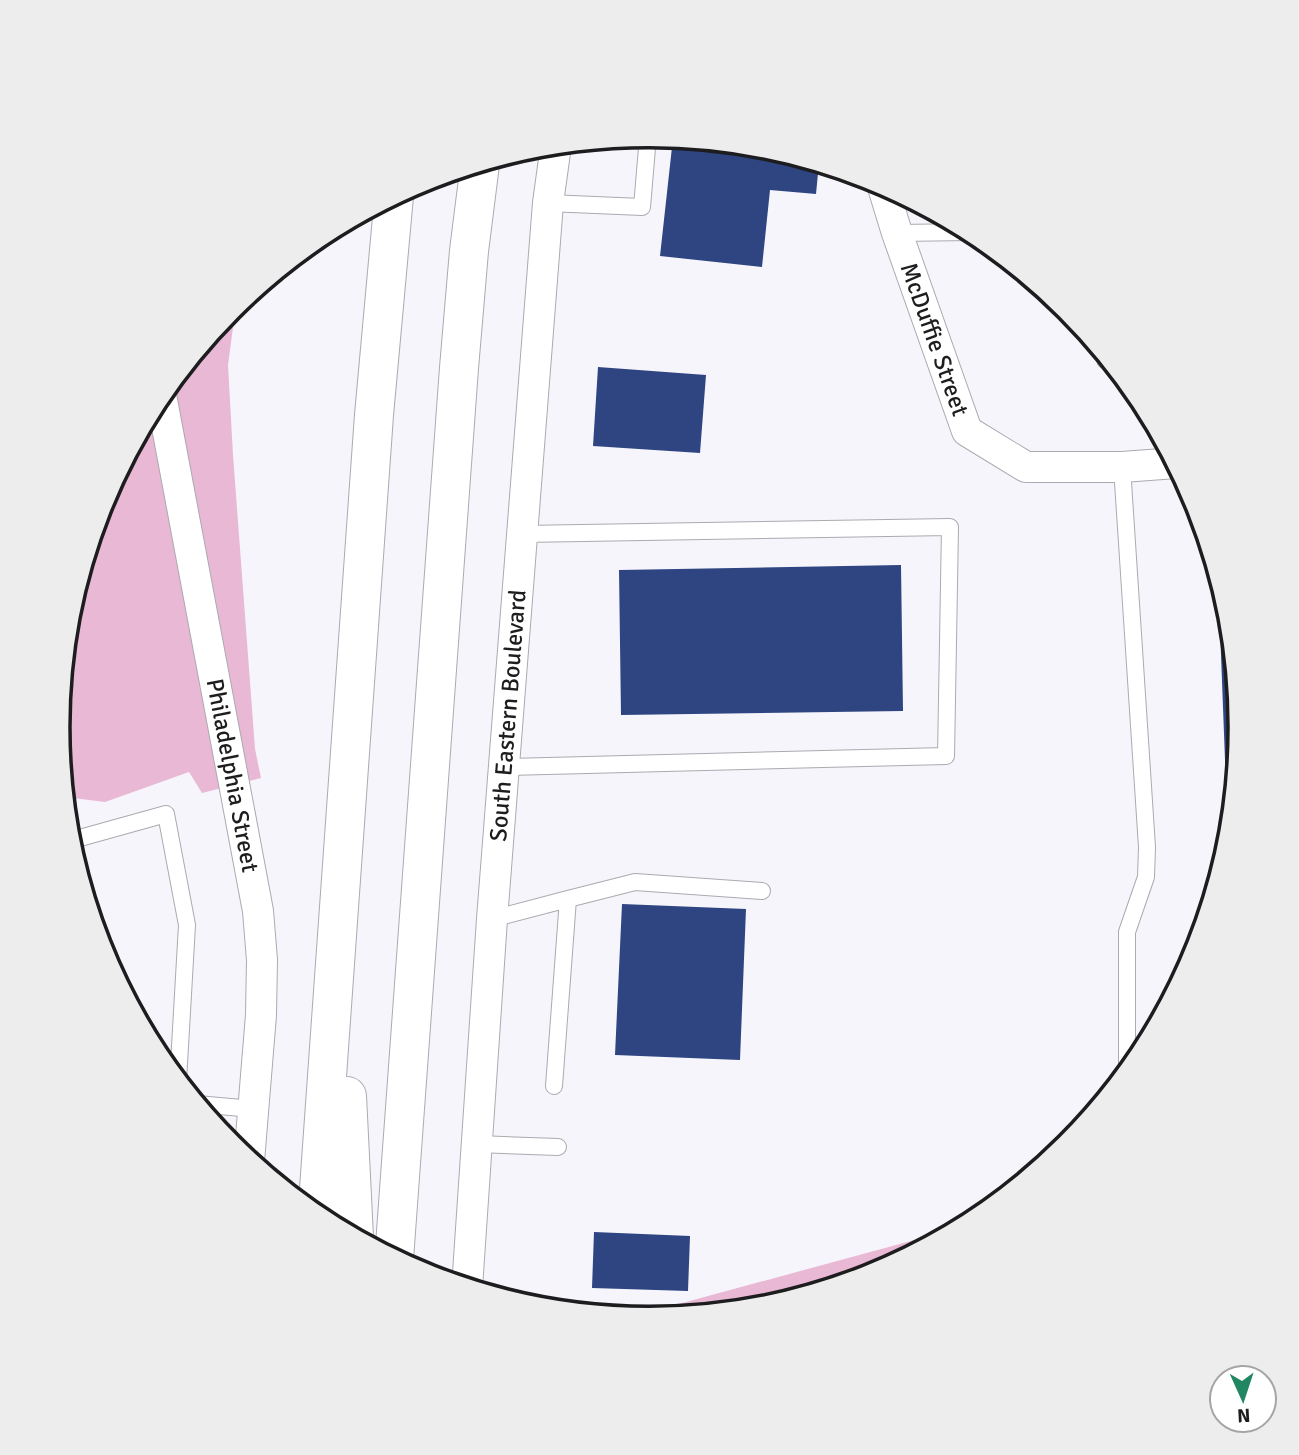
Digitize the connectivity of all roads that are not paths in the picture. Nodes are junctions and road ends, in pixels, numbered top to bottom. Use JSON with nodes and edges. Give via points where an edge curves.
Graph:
{"nodes":[{"id":1,"x":647,"y":148,"type":"edge"},
{"id":2,"x":554,"y":156,"type":"edge"},
{"id":3,"x":479,"y":174,"type":"edge"},
{"id":4,"x":887,"y":199,"type":"edge"},
{"id":5,"x":548,"y":203,"type":"junction"},
{"id":6,"x":393,"y":208,"type":"edge"},
{"id":7,"x":949,"y":232,"type":"edge"},
{"id":8,"x":897,"y":233,"type":"junction"},
{"id":9,"x":164,"y":412,"type":"edge"},
{"id":10,"x":1165,"y":464,"type":"edge"},
{"id":11,"x":1122,"y":467,"type":"junction"},
{"id":12,"x":522,"y":534,"type":"junction"},
{"id":13,"x":504,"y":767,"type":"junction"},
{"id":14,"x":80,"y":838,"type":"edge"},
{"id":15,"x":762,"y":891,"type":"dead end"},
{"id":16,"x":568,"y":899,"type":"junction"},
{"id":17,"x":492,"y":919,"type":"junction"},
{"id":18,"x":338,"y":926,"type":"junction"},
{"id":19,"x":1127,"y":1055,"type":"edge"},
{"id":20,"x":179,"y":1064,"type":"edge"},
{"id":21,"x":554,"y":1086,"type":"dead end"},
{"id":22,"x":210,"y":1105,"type":"edge"},
{"id":23,"x":253,"y":1109,"type":"junction"},
{"id":24,"x":477,"y":1144,"type":"junction"},
{"id":25,"x":250,"y":1147,"type":"edge"},
{"id":26,"x":558,"y":1147,"type":"dead end"},
{"id":27,"x":318,"y":1202,"type":"edge"},
{"id":28,"x":353,"y":1225,"type":"edge"},
{"id":29,"x":395,"y":1248,"type":"edge"},
{"id":30,"x":468,"y":1277,"type":"edge"}],
"edges":[{"from":1,"to":5,"type":"lane","via":[[642,207]]},
{"from":2,"to":5,"type":"street","name":"South Eastern Boulevard"},
{"from":3,"to":29,"type":"highway","via":[[459,369]]},
{"from":4,"to":8,"type":"street","name":"McDuffie Street"},
{"from":5,"to":12,"type":"street","name":"South Eastern Boulevard"},
{"from":6,"to":18,"type":"highway"},
{"from":7,"to":8,"type":"lane"},
{"from":8,"to":11,"type":"street","name":"McDuffie Street","via":[[967,431],[1026,467]]},
{"from":9,"to":23,"type":"street","name":"Philadelphia Street","via":[[258,911],[261,1002]]},
{"from":10,"to":11,"type":"street"},
{"from":11,"to":19,"type":"lane","via":[[1147,847],[1146,877],[1127,932]]},
{"from":12,"to":13,"type":"street","name":"South Eastern Boulevard"},
{"from":12,"to":13,"type":"lane","via":[[950,527],[946,756]]},
{"from":13,"to":17,"type":"street","name":"South Eastern Boulevard"},
{"from":14,"to":20,"type":"lane","via":[[166,814],[187,925]]},
{"from":15,"to":16,"type":"lane","via":[[635,882]]},
{"from":16,"to":17,"type":"lane"},
{"from":16,"to":21,"type":"lane"},
{"from":17,"to":24,"type":"street","name":"South Eastern Boulevard"},
{"from":18,"to":27,"type":"highway"},
{"from":18,"to":28,"type":"highway"},
{"from":22,"to":23,"type":"lane"},
{"from":23,"to":25,"type":"street","name":"Philadelphia Street"},
{"from":24,"to":26,"type":"lane"},
{"from":24,"to":30,"type":"street","name":"South Eastern Boulevard"}]}
